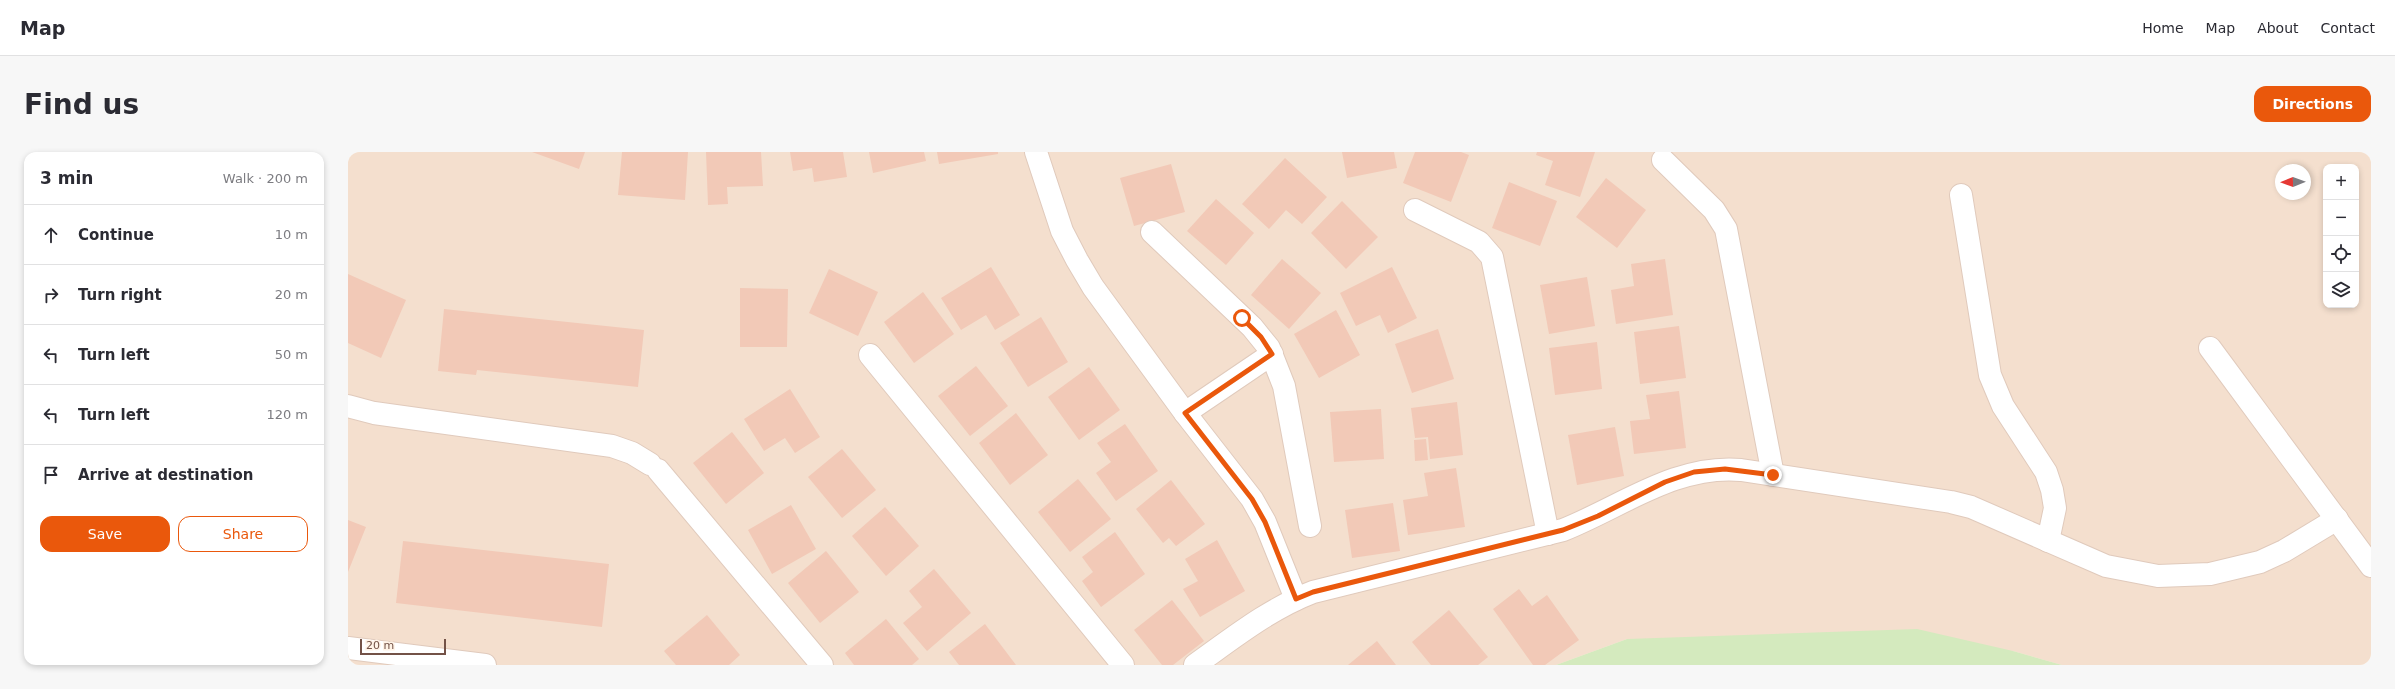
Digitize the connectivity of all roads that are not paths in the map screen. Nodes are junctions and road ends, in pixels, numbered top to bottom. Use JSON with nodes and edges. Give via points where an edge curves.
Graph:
{"nodes":[{"id":1,"x":1041,"y":158,"type":"edge"},
{"id":2,"x":1663,"y":160,"type":"dead end"},
{"id":3,"x":1961,"y":195,"type":"dead end"},
{"id":4,"x":1415,"y":210,"type":"dead end"},
{"id":5,"x":1152,"y":232,"type":"dead end"},
{"id":6,"x":2210,"y":348,"type":"dead end"},
{"id":7,"x":1272,"y":354,"type":"junction"},
{"id":8,"x":870,"y":355,"type":"dead end"},
{"id":9,"x":348,"y":406,"type":"edge"},
{"id":10,"x":1185,"y":413,"type":"junction"},
{"id":11,"x":1773,"y":475,"type":"junction"},
{"id":12,"x":2337,"y":518,"type":"junction"},
{"id":13,"x":1310,"y":526,"type":"dead end"},
{"id":14,"x":1548,"y":534,"type":"junction"},
{"id":15,"x":2048,"y":541,"type":"junction"},
{"id":16,"x":2371,"y":566,"type":"edge"},
{"id":17,"x":1296,"y":599,"type":"junction"},
{"id":18,"x":348,"y":648,"type":"edge"},
{"id":19,"x":485,"y":665,"type":"edge"},
{"id":20,"x":822,"y":665,"type":"edge"},
{"id":21,"x":1123,"y":665,"type":"edge"},
{"id":22,"x":1195,"y":665,"type":"edge"}],
"edges":[{"from":1,"to":10,"type":"lane","via":[[1051,200],[1076,260],[1093,288]]},
{"from":2,"to":11,"type":"lane","via":[[1718,214],[1728,235]]},
{"from":3,"to":15,"type":"lane","via":[[1990,375],[2003,406],[2046,472],[2052,490],[2055,508]]},
{"from":4,"to":14,"type":"lane","via":[[1479,242],[1492,257]]},
{"from":5,"to":7,"type":"lane","via":[[1252,327]]},
{"from":6,"to":12,"type":"lane"},
{"from":7,"to":10,"type":"lane"},
{"from":7,"to":13,"type":"lane","via":[[1284,386]]},
{"from":8,"to":21,"type":"lane"},
{"from":9,"to":20,"type":"lane","via":[[374,413],[612,446],[632,453],[654,467]]},
{"from":10,"to":17,"type":"lane","via":[[1252,499],[1265,522]]},
{"from":11,"to":14,"type":"lane","via":[[1725,469],[1694,472],[1665,482],[1598,516]]},
{"from":11,"to":15,"type":"lane","via":[[1951,502],[1990,514]]},
{"from":12,"to":15,"type":"lane","via":[[2284,551],[2260,562],[2229,571],[2183,577],[2158,576],[2106,566]]},
{"from":12,"to":16,"type":"lane"},
{"from":14,"to":17,"type":"lane","via":[[1313,592]]},
{"from":17,"to":22,"type":"lane","via":[[1263,616]]},
{"from":18,"to":19,"type":"lane"}]}
